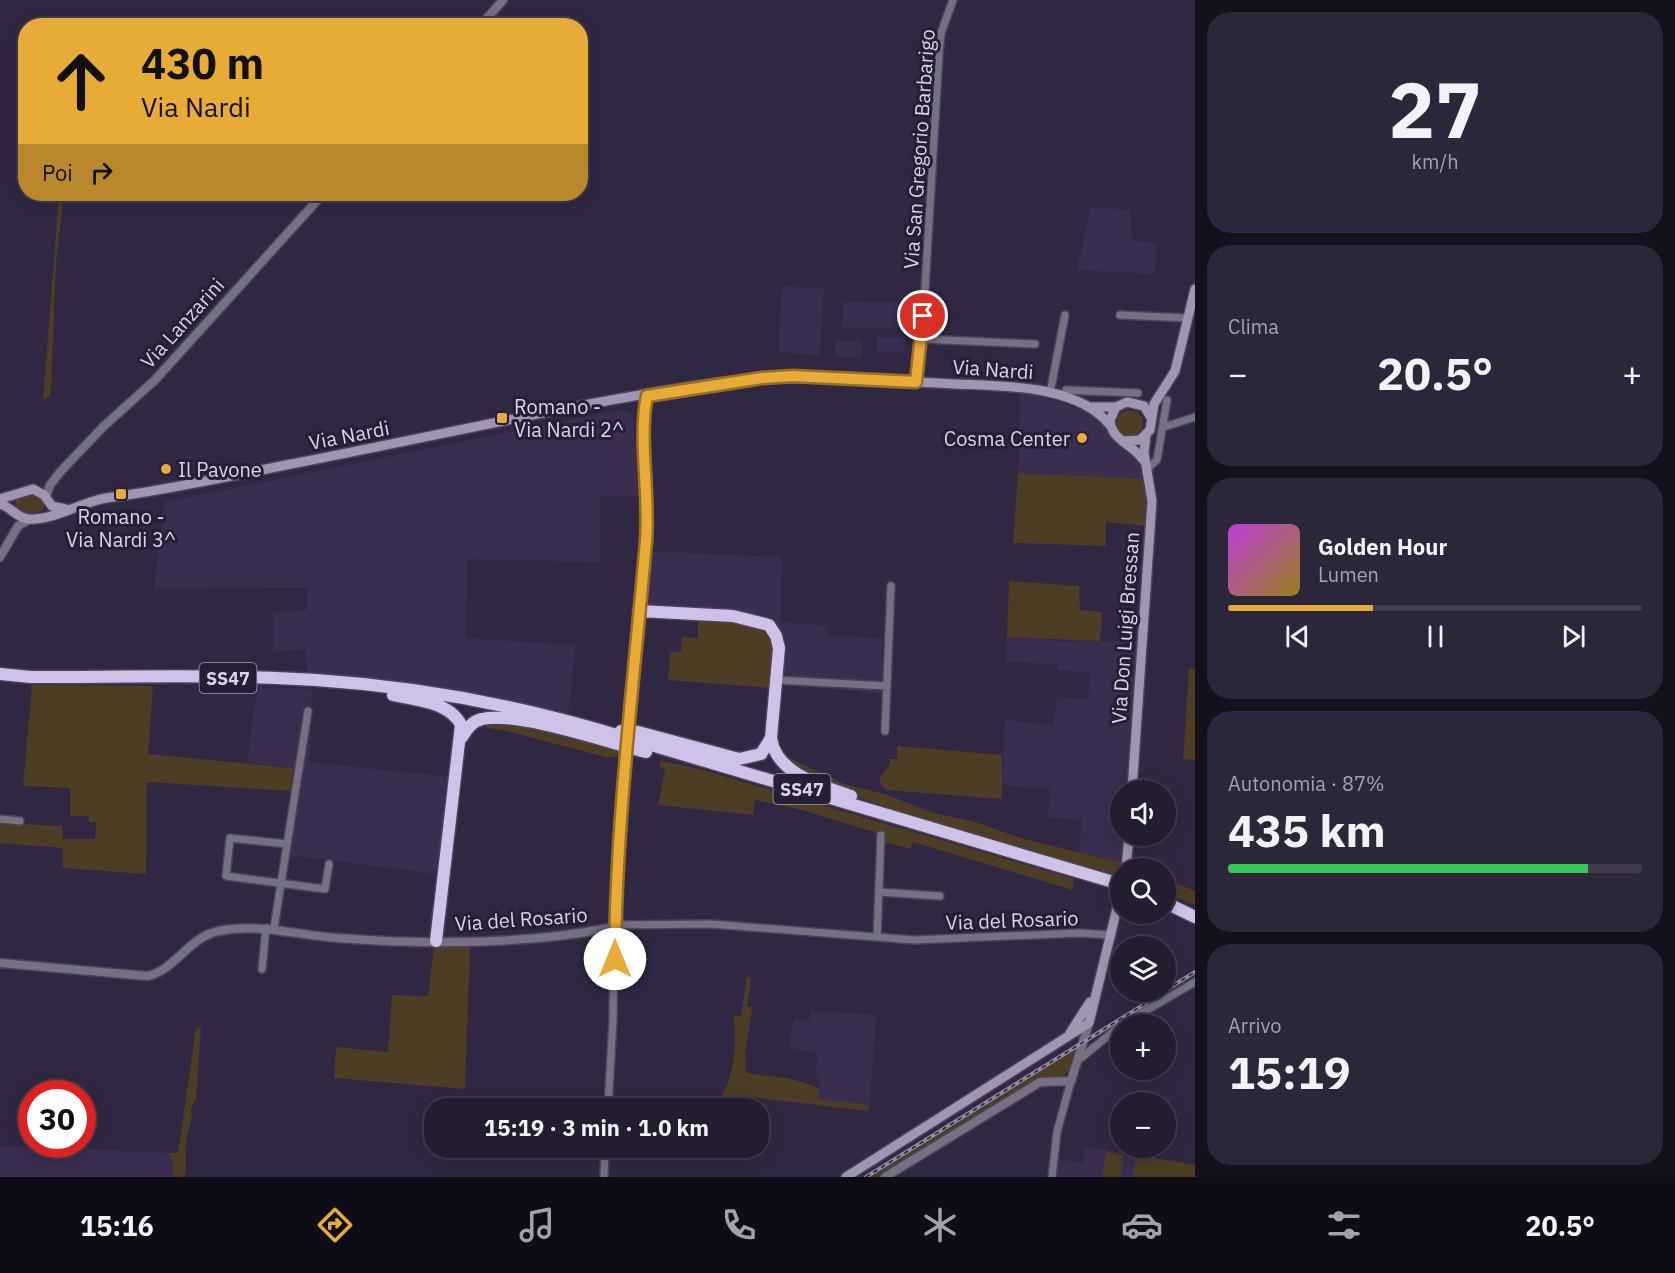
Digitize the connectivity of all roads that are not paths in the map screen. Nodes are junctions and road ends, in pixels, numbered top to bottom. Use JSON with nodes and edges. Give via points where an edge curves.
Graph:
{"nodes":[{"id":1,"x":503,"y":0,"type":"edge"},
{"id":2,"x":954,"y":0,"type":"edge"},
{"id":3,"x":487,"y":18,"type":"edge"},
{"id":4,"x":317,"y":201,"type":"edge"},
{"id":5,"x":1195,"y":289,"type":"edge"},
{"id":6,"x":1065,"y":315,"type":"dead end"},
{"id":7,"x":1120,"y":315,"type":"dead end"},
{"id":8,"x":1187,"y":318,"type":"junction"},
{"id":9,"x":922,"y":339,"type":"junction"},
{"id":10,"x":1035,"y":344,"type":"dead end"},
{"id":11,"x":916,"y":382,"type":"junction"},
{"id":12,"x":1066,"y":390,"type":"dead end"},
{"id":13,"x":1085,"y":390,"type":"junction"},
{"id":14,"x":1050,"y":393,"type":"junction"},
{"id":15,"x":1164,"y":395,"type":"junction"},
{"id":16,"x":643,"y":396,"type":"junction"},
{"id":17,"x":1138,"y":398,"type":"junction"},
{"id":18,"x":1084,"y":405,"type":"junction"},
{"id":19,"x":1116,"y":407,"type":"junction"},
{"id":20,"x":1150,"y":416,"type":"junction"},
{"id":21,"x":1195,"y":417,"type":"edge"},
{"id":22,"x":1110,"y":425,"type":"junction"},
{"id":23,"x":1164,"y":427,"type":"junction"},
{"id":24,"x":1146,"y":435,"type":"junction"},
{"id":25,"x":1123,"y":441,"type":"junction"},
{"id":26,"x":1147,"y":469,"type":"junction"},
{"id":27,"x":62,"y":471,"type":"junction"},
{"id":28,"x":33,"y":489,"type":"junction"},
{"id":29,"x":14,"y":495,"type":"junction"},
{"id":30,"x":47,"y":498,"type":"junction"},
{"id":31,"x":0,"y":501,"type":"edge"},
{"id":32,"x":68,"y":509,"type":"junction"},
{"id":33,"x":12,"y":511,"type":"junction"},
{"id":34,"x":42,"y":516,"type":"junction"},
{"id":35,"x":30,"y":519,"type":"junction"},
{"id":36,"x":11,"y":535,"type":"junction"},
{"id":37,"x":0,"y":557,"type":"edge"},
{"id":38,"x":891,"y":586,"type":"dead end"},
{"id":39,"x":639,"y":611,"type":"junction"},
{"id":40,"x":0,"y":674,"type":"edge"},
{"id":41,"x":31,"y":677,"type":"junction"},
{"id":42,"x":0,"y":679,"type":"edge"},
{"id":43,"x":776,"y":680,"type":"junction"},
{"id":44,"x":358,"y":684,"type":"junction"},
{"id":45,"x":887,"y":686,"type":"junction"},
{"id":46,"x":308,"y":711,"type":"dead end"},
{"id":47,"x":602,"y":730,"type":"junction"},
{"id":48,"x":885,"y":731,"type":"dead end"},
{"id":49,"x":627,"y":734,"type":"junction"},
{"id":50,"x":462,"y":737,"type":"junction"},
{"id":51,"x":771,"y":738,"type":"junction"},
{"id":52,"x":703,"y":760,"type":"junction"},
{"id":53,"x":1133,"y":780,"type":"edge"},
{"id":54,"x":0,"y":819,"type":"edge"},
{"id":55,"x":901,"y":819,"type":"junction"},
{"id":56,"x":20,"y":821,"type":"dead end"},
{"id":57,"x":880,"y":835,"type":"dead end"},
{"id":58,"x":287,"y":844,"type":"junction"},
{"id":59,"x":329,"y":864,"type":"dead end"},
{"id":60,"x":1110,"y":881,"type":"edge"},
{"id":61,"x":281,"y":883,"type":"junction"},
{"id":62,"x":879,"y":892,"type":"junction"},
{"id":63,"x":940,"y":896,"type":"dead end"},
{"id":64,"x":1176,"y":901,"type":"edge"},
{"id":65,"x":1176,"y":908,"type":"edge"},
{"id":66,"x":1195,"y":908,"type":"edge"},
{"id":67,"x":1195,"y":917,"type":"edge"},
{"id":68,"x":1114,"y":924,"type":"edge"},
{"id":69,"x":614,"y":925,"type":"junction"},
{"id":70,"x":270,"y":928,"type":"junction"},
{"id":71,"x":1112,"y":935,"type":"junction"},
{"id":72,"x":877,"y":937,"type":"junction"},
{"id":73,"x":435,"y":941,"type":"junction"},
{"id":74,"x":0,"y":963,"type":"edge"},
{"id":75,"x":262,"y":969,"type":"dead end"},
{"id":76,"x":1195,"y":982,"type":"edge"},
{"id":77,"x":1141,"y":1014,"type":"edge"},
{"id":78,"x":1087,"y":1021,"type":"junction"},
{"id":79,"x":1110,"y":1035,"type":"edge"},
{"id":80,"x":1081,"y":1058,"type":"junction"},
{"id":81,"x":1071,"y":1081,"type":"junction"},
{"id":82,"x":609,"y":1098,"type":"edge"},
{"id":83,"x":605,"y":1158,"type":"edge"},
{"id":84,"x":604,"y":1177,"type":"edge"},
{"id":85,"x":846,"y":1177,"type":"edge"},
{"id":86,"x":885,"y":1177,"type":"edge"},
{"id":87,"x":1052,"y":1177,"type":"edge"}],
"edges":[{"from":1,"to":3,"type":"street"},
{"from":2,"to":9,"type":"street","name":"Via San Gregorio Barbarigo","via":[[941,33],[939,54]]},
{"from":4,"to":27,"type":"street","name":"Via Lanzarini","via":[[155,380]]},
{"from":5,"to":8,"type":"main road"},
{"from":6,"to":14,"type":"street","name":"Via Nardi"},
{"from":7,"to":8,"type":"street"},
{"from":8,"to":15,"type":"main road","via":[[1175,371]]},
{"from":9,"to":10,"type":"street"},
{"from":9,"to":11,"type":"street","name":"Via San Gregorio Barbarigo"},
{"from":11,"to":14,"type":"main road","name":"Via Nardi","via":[[1032,388]]},
{"from":11,"to":16,"type":"main road","name":"Via Nardi","via":[[793,376]]},
{"from":12,"to":13,"type":"street"},
{"from":13,"to":17,"type":"street"},
{"from":13,"to":18,"type":"street"},
{"from":14,"to":18,"type":"main road","name":"Via Nardi"},
{"from":15,"to":17,"type":"main road"},
{"from":15,"to":20,"type":"main road"},
{"from":15,"to":23,"type":"street"},
{"from":16,"to":32,"type":"main road","name":"Via Nardi"},
{"from":16,"to":39,"type":"street","via":[[648,511]]},
{"from":17,"to":19,"type":"main road"},
{"from":17,"to":20,"type":"main road"},
{"from":18,"to":19,"type":"main road","name":"Via Nardi"},
{"from":18,"to":22,"type":"main road","name":"Via Nardi"},
{"from":19,"to":22,"type":"main road"},
{"from":20,"to":24,"type":"main road","via":[[1151,426]]},
{"from":21,"to":23,"type":"street"},
{"from":22,"to":25,"type":"main road"},
{"from":23,"to":26,"type":"street","via":[[1157,460]]},
{"from":24,"to":25,"type":"main road","via":[[1135,442]]},
{"from":24,"to":26,"type":"main road","name":"Via Don Luigi Bressan"},
{"from":25,"to":26,"type":"main road","name":"Via Don Luigi Bressan","via":[[1136,450]]},
{"from":26,"to":53,"type":"main road","name":"Via Don Luigi Bressan","via":[[1152,501]]},
{"from":27,"to":28,"type":"street","name":"Via Lanzarini"},
{"from":27,"to":30,"type":"street","name":"Via Lanzarini","via":[[50,485]]},
{"from":28,"to":29,"type":"main road"},
{"from":28,"to":30,"type":"main road"},
{"from":29,"to":31,"type":"main road"},
{"from":29,"to":33,"type":"main road"},
{"from":30,"to":32,"type":"main road","via":[[60,510]]},
{"from":30,"to":34,"type":"main road","via":[[47,511]]},
{"from":31,"to":33,"type":"main road"},
{"from":32,"to":34,"type":"main road","name":"Via Nardi"},
{"from":33,"to":35,"type":"main road"},
{"from":33,"to":36,"type":"street","via":[[15,522]]},
{"from":34,"to":35,"type":"main road","name":"Via Nardi"},
{"from":35,"to":36,"type":"street","via":[[18,525]]},
{"from":36,"to":37,"type":"street"},
{"from":38,"to":45,"type":"street"},
{"from":39,"to":43,"type":"highway","via":[[733,616],[769,625],[778,648]]},
{"from":39,"to":49,"type":"street"},
{"from":40,"to":41,"type":"highway","number":"SS47"},
{"from":41,"to":42,"type":"highway","number":"SS47"},
{"from":41,"to":44,"type":"highway","number":"SS47","via":[[278,678]]},
{"from":43,"to":45,"type":"street"},
{"from":43,"to":51,"type":"highway"},
{"from":44,"to":47,"type":"highway","number":"SS47","via":[[480,701]]},
{"from":44,"to":50,"type":"highway","via":[[452,713],[461,725]]},
{"from":45,"to":48,"type":"street"},
{"from":46,"to":58,"type":"street"},
{"from":47,"to":49,"type":"highway","number":"SS47"},
{"from":47,"to":51,"type":"highway","via":[[638,732],[739,759],[761,754]]},
{"from":49,"to":52,"type":"highway","number":"SS47"},
{"from":49,"to":69,"type":"street","bridge":true},
{"from":50,"to":52,"type":"highway","via":[[471,723],[493,717],[533,723],[661,756]]},
{"from":50,"to":73,"type":"highway"},
{"from":51,"to":55,"type":"highway","via":[[777,758],[794,772],[881,806]]},
{"from":52,"to":55,"type":"highway","number":"SS47"},
{"from":54,"to":56,"type":"street"},
{"from":55,"to":60,"type":"highway","number":"SS47"},
{"from":57,"to":62,"type":"street"},
{"from":58,"to":61,"type":"street"},
{"from":58,"to":61,"type":"street","via":[[230,838],[226,876]]},
{"from":59,"to":61,"type":"street","via":[[326,889]]},
{"from":61,"to":70,"type":"street"},
{"from":62,"to":63,"type":"street","name":"Via del Rosario"},
{"from":62,"to":72,"type":"street"},
{"from":64,"to":66,"type":"highway"},
{"from":65,"to":67,"type":"highway"},
{"from":68,"to":71,"type":"main road"},
{"from":69,"to":72,"type":"street","name":"Via del Rosario","via":[[711,924]]},
{"from":69,"to":73,"type":"street","name":"Via del Rosario","via":[[559,938]]},
{"from":69,"to":82,"type":"street"},
{"from":70,"to":73,"type":"street","name":"Via del Rosario","via":[[336,938]]},
{"from":70,"to":74,"type":"street","name":"Via del Rosario","via":[[218,931],[202,936],[169,965],[147,976]]},
{"from":70,"to":75,"type":"street"},
{"from":71,"to":72,"type":"street","name":"Via del Rosario","via":[[914,940]]},
{"from":71,"to":78,"type":"main road"},
{"from":76,"to":77,"type":"street"},
{"from":78,"to":80,"type":"street"},
{"from":78,"to":85,"type":"main road"},
{"from":79,"to":80,"type":"street"},
{"from":80,"to":81,"type":"street"},
{"from":81,"to":86,"type":"street","via":[[1040,1082]]},
{"from":81,"to":87,"type":"street","via":[[1060,1119]]},
{"from":83,"to":84,"type":"street"}]}
